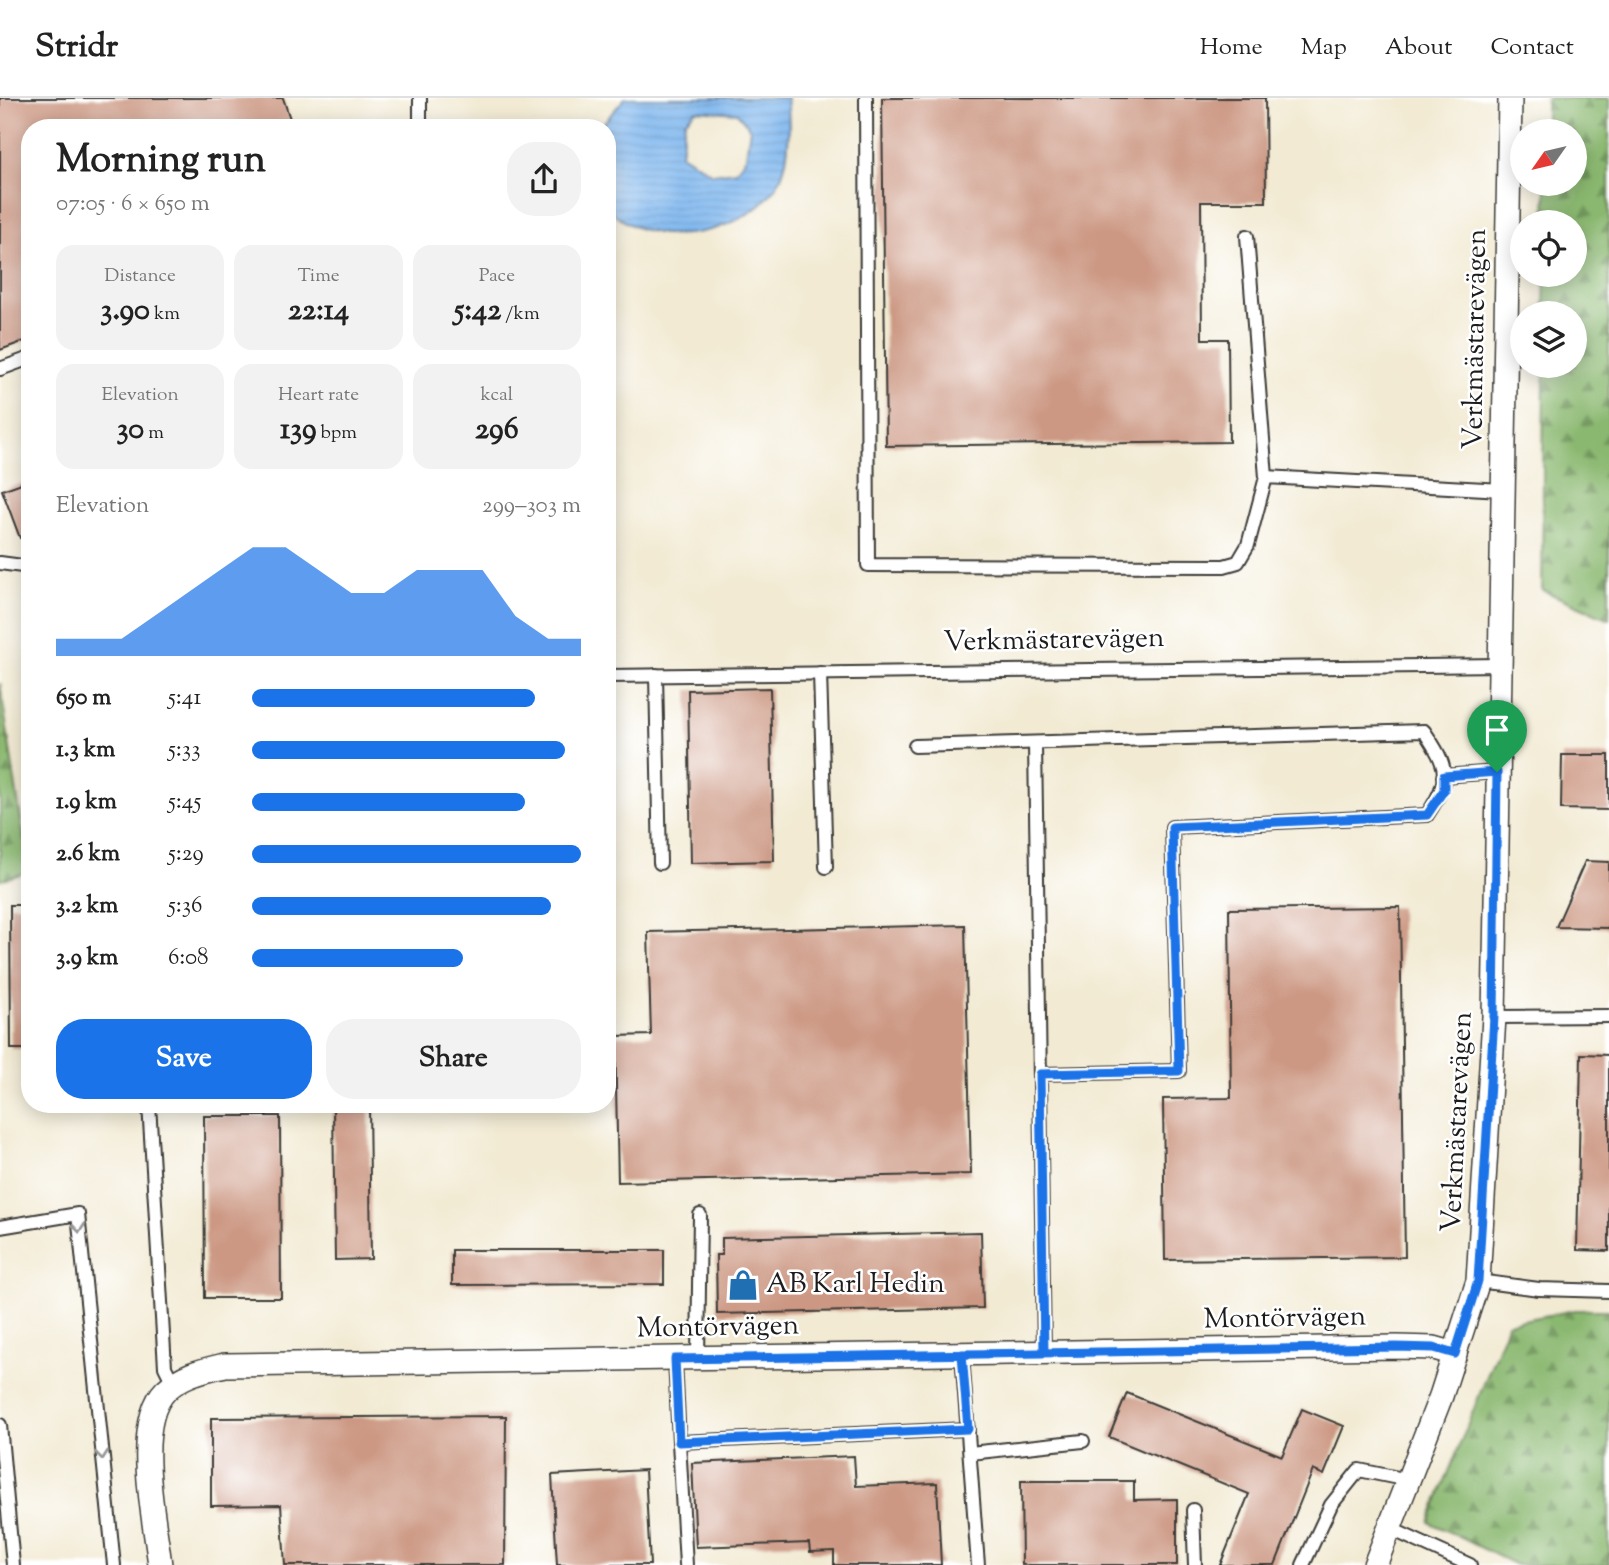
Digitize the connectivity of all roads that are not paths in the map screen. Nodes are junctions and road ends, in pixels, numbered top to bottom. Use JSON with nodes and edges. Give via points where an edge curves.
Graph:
{"nodes":[{"id":1,"x":420,"y":98,"type":"edge"},
{"id":2,"x":866,"y":98,"type":"edge"},
{"id":3,"x":1510,"y":98,"type":"edge"},
{"id":4,"x":420,"y":119,"type":"edge"},
{"id":5,"x":1247,"y":236,"type":"dead end"},
{"id":6,"x":21,"y":361,"type":"edge"},
{"id":7,"x":0,"y":369,"type":"edge"},
{"id":8,"x":1266,"y":477,"type":"junction"},
{"id":9,"x":1503,"y":490,"type":"junction"},
{"id":10,"x":0,"y":563,"type":"edge"},
{"id":11,"x":21,"y":565,"type":"edge"},
{"id":12,"x":1501,"y":665,"type":"junction"},
{"id":13,"x":820,"y":673,"type":"junction"},
{"id":14,"x":656,"y":675,"type":"junction"},
{"id":15,"x":616,"y":676,"type":"edge"},
{"id":16,"x":1035,"y":744,"type":"junction"},
{"id":17,"x":915,"y":746,"type":"dead end"},
{"id":18,"x":1497,"y":772,"type":"junction"},
{"id":19,"x":1444,"y":776,"type":"junction"},
{"id":20,"x":660,"y":863,"type":"dead end"},
{"id":21,"x":826,"y":867,"type":"dead end"},
{"id":22,"x":1609,"y":1016,"type":"edge"},
{"id":23,"x":1494,"y":1017,"type":"junction"},
{"id":24,"x":1040,"y":1074,"type":"junction"},
{"id":25,"x":150,"y":1113,"type":"edge"},
{"id":26,"x":700,"y":1215,"type":"dead end"},
{"id":27,"x":0,"y":1227,"type":"edge"},
{"id":28,"x":1478,"y":1281,"type":"junction"},
{"id":29,"x":1609,"y":1291,"type":"edge"},
{"id":30,"x":1044,"y":1353,"type":"junction"},
{"id":31,"x":962,"y":1354,"type":"junction"},
{"id":32,"x":1455,"y":1354,"type":"junction"},
{"id":33,"x":675,"y":1359,"type":"junction"},
{"id":34,"x":698,"y":1359,"type":"junction"},
{"id":35,"x":174,"y":1385,"type":"junction"},
{"id":36,"x":0,"y":1425,"type":"edge"},
{"id":37,"x":968,"y":1429,"type":"junction"},
{"id":38,"x":1083,"y":1441,"type":"dead end"},
{"id":39,"x":679,"y":1442,"type":"junction"},
{"id":40,"x":970,"y":1453,"type":"junction"},
{"id":41,"x":1408,"y":1480,"type":"junction"},
{"id":42,"x":4,"y":1509,"type":"edge"},
{"id":43,"x":1193,"y":1510,"type":"dead end"},
{"id":44,"x":1389,"y":1528,"type":"junction"},
{"id":45,"x":13,"y":1565,"type":"edge"},
{"id":46,"x":114,"y":1565,"type":"edge"},
{"id":47,"x":160,"y":1565,"type":"edge"},
{"id":48,"x":685,"y":1565,"type":"edge"},
{"id":49,"x":978,"y":1565,"type":"edge"},
{"id":50,"x":1195,"y":1565,"type":"edge"},
{"id":51,"x":1303,"y":1565,"type":"edge"},
{"id":52,"x":1375,"y":1565,"type":"edge"},
{"id":53,"x":1471,"y":1565,"type":"edge"}],
"edges":[{"from":1,"to":4,"type":"lane"},
{"from":2,"to":8,"type":"lane","via":[[868,565],[1224,566],[1238,562],[1248,545]]},
{"from":3,"to":9,"type":"street","name":"Verkmästarevägen"},
{"from":5,"to":8,"type":"lane"},
{"from":6,"to":7,"type":"lane"},
{"from":8,"to":9,"type":"lane"},
{"from":9,"to":12,"type":"street","name":"Verkmästarevägen"},
{"from":10,"to":11,"type":"lane"},
{"from":12,"to":13,"type":"lane","name":"Verkmästarevägen"},
{"from":12,"to":18,"type":"street","name":"Verkmästarevägen"},
{"from":13,"to":14,"type":"lane","name":"Verkmästarevägen"},
{"from":13,"to":21,"type":"lane"},
{"from":14,"to":15,"type":"lane","name":"Verkmästarevägen"},
{"from":14,"to":20,"type":"lane"},
{"from":16,"to":17,"type":"lane"},
{"from":16,"to":19,"type":"lane","via":[[1424,731],[1443,760]]},
{"from":16,"to":24,"type":"lane"},
{"from":18,"to":19,"type":"lane"},
{"from":18,"to":23,"type":"street","name":"Verkmästarevägen"},
{"from":19,"to":24,"type":"lane","via":[[1444,790],[1427,815],[1172,827],[1179,1071]]},
{"from":22,"to":23,"type":"lane"},
{"from":23,"to":28,"type":"street","name":"Verkmästarevägen"},
{"from":24,"to":30,"type":"lane"},
{"from":25,"to":35,"type":"lane","via":[[165,1367]]},
{"from":26,"to":34,"type":"lane"},
{"from":27,"to":46,"type":"lane","one_way":true,"via":[[78,1214]]},
{"from":28,"to":29,"type":"lane"},
{"from":28,"to":32,"type":"street","name":"Verkmästarevägen"},
{"from":30,"to":31,"type":"street","name":"Montörvägen"},
{"from":30,"to":32,"type":"street","name":"Montörvägen","via":[[1396,1347]]},
{"from":31,"to":34,"type":"street","name":"Montörvägen"},
{"from":31,"to":37,"type":"lane"},
{"from":32,"to":41,"type":"street","name":"Verkmästarevägen"},
{"from":33,"to":34,"type":"street","name":"Montörvägen"},
{"from":33,"to":35,"type":"street","name":"Montörvägen","via":[[225,1365],[191,1374]]},
{"from":33,"to":39,"type":"lane"},
{"from":35,"to":47,"type":"street","name":"Montörvägen","via":[[165,1391],[151,1416],[147,1455]]},
{"from":36,"to":42,"type":"lane"},
{"from":37,"to":39,"type":"lane"},
{"from":37,"to":40,"type":"lane"},
{"from":38,"to":40,"type":"lane"},
{"from":39,"to":48,"type":"lane"},
{"from":40,"to":49,"type":"lane"},
{"from":41,"to":44,"type":"street","name":"Verkmästarevägen"},
{"from":41,"to":51,"type":"lane","via":[[1359,1470],[1331,1505]]},
{"from":42,"to":45,"type":"lane"},
{"from":43,"to":50,"type":"lane"},
{"from":44,"to":52,"type":"street","name":"Verkmästarevägen"},
{"from":44,"to":53,"type":"lane"}]}
